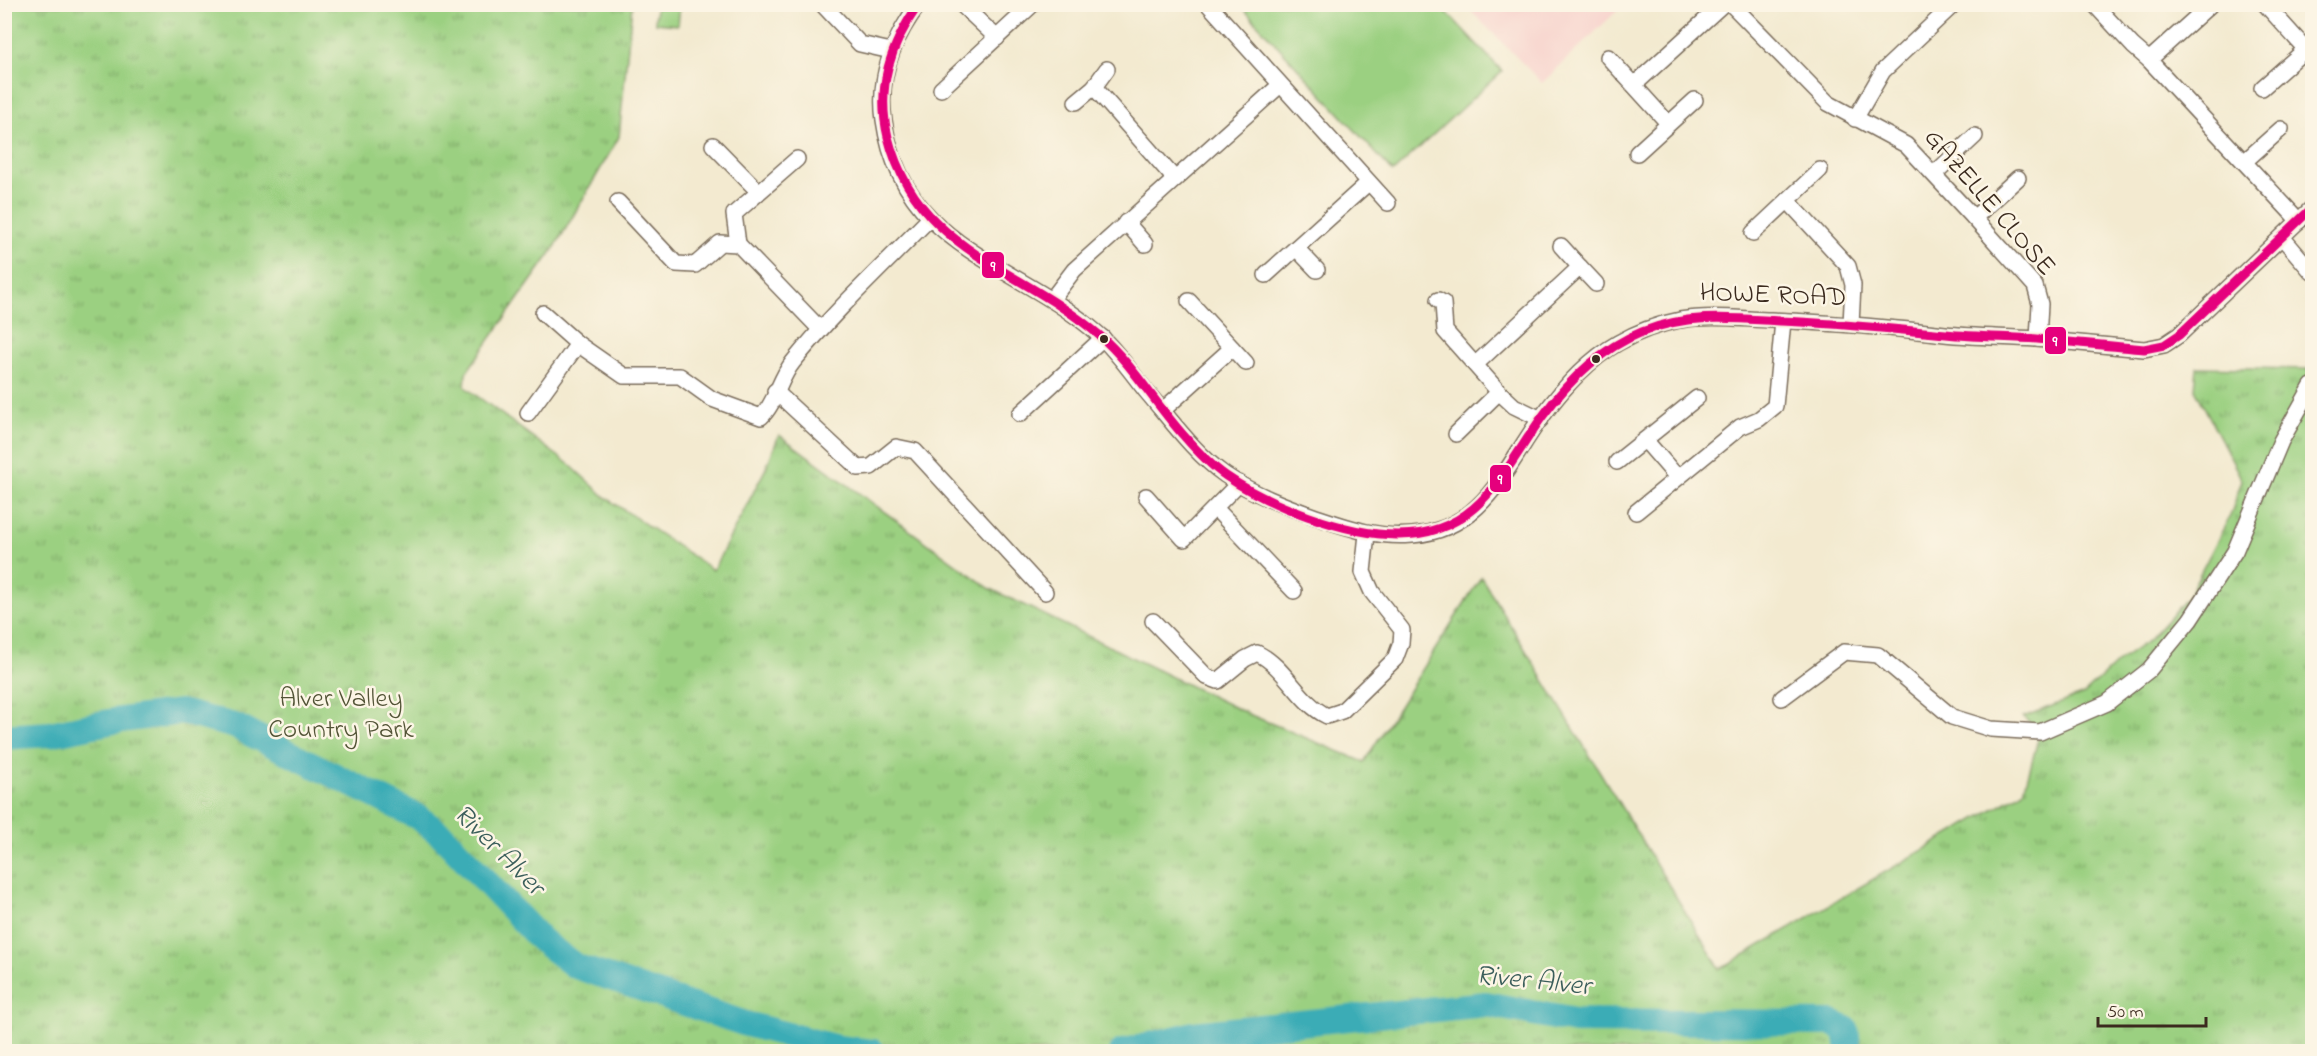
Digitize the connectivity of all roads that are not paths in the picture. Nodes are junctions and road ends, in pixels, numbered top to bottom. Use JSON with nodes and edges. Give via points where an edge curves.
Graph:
{"nodes":[{"id":1,"x":919,"y":4,"type":"edge"},
{"id":2,"x":961,"y":4,"type":"edge"},
{"id":3,"x":1034,"y":4,"type":"edge"},
{"id":4,"x":1208,"y":4,"type":"edge"},
{"id":5,"x":1723,"y":4,"type":"edge"},
{"id":6,"x":1731,"y":4,"type":"edge"},
{"id":7,"x":2094,"y":4,"type":"edge"},
{"id":8,"x":2211,"y":4,"type":"edge"},
{"id":9,"x":2265,"y":4,"type":"edge"},
{"id":10,"x":824,"y":6,"type":"dead end"},
{"id":11,"x":1948,"y":7,"type":"edge"},
{"id":12,"x":997,"y":38,"type":"junction"},
{"id":13,"x":2308,"y":46,"type":"edge"},
{"id":14,"x":891,"y":51,"type":"junction"},
{"id":15,"x":1608,"y":57,"type":"dead end"},
{"id":16,"x":2149,"y":60,"type":"junction"},
{"id":17,"x":1107,"y":69,"type":"dead end"},
{"id":18,"x":1279,"y":86,"type":"junction"},
{"id":19,"x":1634,"y":86,"type":"junction"},
{"id":20,"x":1094,"y":87,"type":"junction"},
{"id":21,"x":941,"y":88,"type":"dead end"},
{"id":22,"x":2262,"y":88,"type":"dead end"},
{"id":23,"x":1695,"y":100,"type":"dead end"},
{"id":24,"x":1076,"y":102,"type":"dead end"},
{"id":25,"x":1855,"y":119,"type":"junction"},
{"id":26,"x":1668,"y":123,"type":"junction"},
{"id":27,"x":2281,"y":129,"type":"dead end"},
{"id":28,"x":1975,"y":136,"type":"dead end"},
{"id":29,"x":713,"y":145,"type":"dead end"},
{"id":30,"x":1637,"y":153,"type":"dead end"},
{"id":31,"x":797,"y":159,"type":"dead end"},
{"id":32,"x":2244,"y":162,"type":"junction"},
{"id":33,"x":1820,"y":170,"type":"dead end"},
{"id":34,"x":1934,"y":174,"type":"junction"},
{"id":35,"x":1174,"y":178,"type":"junction"},
{"id":36,"x":2018,"y":178,"type":"dead end"},
{"id":37,"x":1368,"y":183,"type":"junction"},
{"id":38,"x":758,"y":191,"type":"junction"},
{"id":39,"x":1788,"y":201,"type":"junction"},
{"id":40,"x":618,"y":202,"type":"dead end"},
{"id":41,"x":1388,"y":203,"type":"dead end"},
{"id":42,"x":2313,"y":208,"type":"edge"},
{"id":43,"x":1974,"y":218,"type":"junction"},
{"id":44,"x":929,"y":219,"type":"junction"},
{"id":45,"x":2299,"y":221,"type":"junction"},
{"id":46,"x":1126,"y":222,"type":"junction"},
{"id":47,"x":1753,"y":233,"type":"dead end"},
{"id":48,"x":2282,"y":237,"type":"junction"},
{"id":49,"x":738,"y":244,"type":"junction"},
{"id":50,"x":1145,"y":244,"type":"dead end"},
{"id":51,"x":1562,"y":246,"type":"dead end"},
{"id":52,"x":1296,"y":248,"type":"junction"},
{"id":53,"x":1580,"y":267,"type":"junction"},
{"id":54,"x":1317,"y":270,"type":"dead end"},
{"id":55,"x":2313,"y":272,"type":"edge"},
{"id":56,"x":1266,"y":275,"type":"dead end"},
{"id":57,"x":1596,"y":284,"type":"dead end"},
{"id":58,"x":1052,"y":299,"type":"junction"},
{"id":59,"x":1438,"y":300,"type":"dead end"},
{"id":60,"x":1189,"y":301,"type":"dead end"},
{"id":61,"x":543,"y":313,"type":"dead end"},
{"id":62,"x":1783,"y":321,"type":"junction"},
{"id":63,"x":1851,"y":324,"type":"junction"},
{"id":64,"x":820,"y":329,"type":"junction"},
{"id":65,"x":1103,"y":338,"type":"junction"},
{"id":66,"x":2038,"y":339,"type":"junction"},
{"id":67,"x":578,"y":344,"type":"junction"},
{"id":68,"x":1232,"y":348,"type":"junction"},
{"id":69,"x":1246,"y":363,"type":"dead end"},
{"id":70,"x":1476,"y":364,"type":"junction"},
{"id":71,"x":2313,"y":386,"type":"edge"},
{"id":72,"x":776,"y":391,"type":"junction"},
{"id":73,"x":1499,"y":393,"type":"junction"},
{"id":74,"x":1697,"y":398,"type":"dead end"},
{"id":75,"x":1163,"y":410,"type":"junction"},
{"id":76,"x":528,"y":413,"type":"dead end"},
{"id":77,"x":1020,"y":414,"type":"dead end"},
{"id":78,"x":1541,"y":419,"type":"junction"},
{"id":79,"x":1456,"y":434,"type":"dead end"},
{"id":80,"x":1645,"y":440,"type":"junction"},
{"id":81,"x":1617,"y":462,"type":"dead end"},
{"id":82,"x":1677,"y":477,"type":"junction"},
{"id":83,"x":1239,"y":483,"type":"junction"},
{"id":84,"x":1146,"y":496,"type":"dead end"},
{"id":85,"x":1215,"y":508,"type":"junction"},
{"id":86,"x":1636,"y":512,"type":"dead end"},
{"id":87,"x":1367,"y":534,"type":"junction"},
{"id":88,"x":1294,"y":591,"type":"dead end"},
{"id":89,"x":1045,"y":592,"type":"dead end"},
{"id":90,"x":1153,"y":621,"type":"dead end"},
{"id":91,"x":1782,"y":698,"type":"dead end"}],
"edges":[{"from":1,"to":14,"type":"street","name":"HOWE ROAD"},
{"from":2,"to":12,"type":"street"},
{"from":3,"to":12,"type":"street"},
{"from":4,"to":18,"type":"street"},
{"from":5,"to":19,"type":"street"},
{"from":6,"to":25,"type":"street","name":"GAZELLE CLOSE","via":[[1828,103]]},
{"from":7,"to":16,"type":"street"},
{"from":8,"to":16,"type":"street"},
{"from":9,"to":13,"type":"street"},
{"from":10,"to":14,"type":"street","via":[[860,44]]},
{"from":11,"to":25,"type":"street","via":[[1883,71]]},
{"from":12,"to":21,"type":"street"},
{"from":13,"to":22,"type":"street"},
{"from":14,"to":44,"type":"street","name":"HOWE ROAD","via":[[882,110],[887,141],[908,192]]},
{"from":15,"to":19,"type":"street"},
{"from":16,"to":32,"type":"street"},
{"from":17,"to":20,"type":"street"},
{"from":18,"to":35,"type":"street"},
{"from":18,"to":37,"type":"street"},
{"from":19,"to":26,"type":"street"},
{"from":20,"to":24,"type":"street"},
{"from":20,"to":35,"type":"street"},
{"from":23,"to":26,"type":"street"},
{"from":25,"to":34,"type":"street","name":"GAZELLE CLOSE","via":[[1906,145]]},
{"from":26,"to":30,"type":"street"},
{"from":27,"to":32,"type":"street"},
{"from":28,"to":34,"type":"street"},
{"from":29,"to":38,"type":"street"},
{"from":31,"to":38,"type":"street"},
{"from":32,"to":45,"type":"street"},
{"from":33,"to":39,"type":"street"},
{"from":34,"to":43,"type":"street","name":"GAZELLE CLOSE"},
{"from":35,"to":46,"type":"street"},
{"from":36,"to":43,"type":"street"},
{"from":37,"to":41,"type":"street"},
{"from":37,"to":52,"type":"street"},
{"from":38,"to":49,"type":"street","via":[[734,214]]},
{"from":39,"to":47,"type":"street"},
{"from":39,"to":63,"type":"street","via":[[1848,266],[1853,285]]},
{"from":40,"to":49,"type":"street","via":[[676,264],[695,265],[720,243]]},
{"from":42,"to":45,"type":"street","name":"HOWE ROAD"},
{"from":43,"to":66,"type":"street","name":"GAZELLE CLOSE","via":[[2035,286],[2040,304]]},
{"from":44,"to":58,"type":"street","name":"HOWE ROAD","via":[[974,254]]},
{"from":44,"to":64,"type":"street"},
{"from":45,"to":48,"type":"street","name":"HOWE ROAD"},
{"from":46,"to":50,"type":"street"},
{"from":46,"to":58,"type":"street","via":[[1074,270]]},
{"from":48,"to":55,"type":"street"},
{"from":48,"to":66,"type":"street","name":"HOWE ROAD","via":[[2164,345],[2144,349]]},
{"from":49,"to":64,"type":"street"},
{"from":51,"to":53,"type":"street"},
{"from":52,"to":54,"type":"street"},
{"from":52,"to":56,"type":"street"},
{"from":53,"to":57,"type":"street"},
{"from":53,"to":70,"type":"street"},
{"from":58,"to":65,"type":"street","name":"HOWE ROAD"},
{"from":59,"to":70,"type":"street","via":[[1443,303],[1445,331]]},
{"from":60,"to":68,"type":"street"},
{"from":61,"to":67,"type":"street"},
{"from":62,"to":63,"type":"street","name":"HOWE ROAD"},
{"from":62,"to":78,"type":"street","name":"HOWE ROAD","via":[[1703,318],[1650,328],[1597,357]]},
{"from":62,"to":82,"type":"street","via":[[1774,406],[1740,427]]},
{"from":63,"to":66,"type":"street","name":"HOWE ROAD"},
{"from":64,"to":72,"type":"street","via":[[787,369]]},
{"from":65,"to":75,"type":"street","name":"HOWE ROAD"},
{"from":65,"to":77,"type":"street"},
{"from":67,"to":72,"type":"street","via":[[624,376],[680,376],[712,399],[761,417],[771,409]]},
{"from":67,"to":76,"type":"street"},
{"from":68,"to":69,"type":"street"},
{"from":68,"to":75,"type":"street"},
{"from":70,"to":73,"type":"street"},
{"from":71,"to":91,"type":"street","via":[[2281,441],[2235,551],[2190,620],[2149,670],[2107,703],[2040,732],[1991,729],[1952,717],[1878,655],[1844,652]]},
{"from":72,"to":89,"type":"street","via":[[858,468],[871,467],[896,447],[915,451]]},
{"from":73,"to":78,"type":"street"},
{"from":73,"to":79,"type":"street"},
{"from":74,"to":80,"type":"street"},
{"from":75,"to":83,"type":"street","name":"HOWE ROAD","via":[[1224,475]]},
{"from":78,"to":87,"type":"street","name":"HOWE ROAD","via":[[1508,472],[1465,517],[1418,535]]},
{"from":80,"to":81,"type":"street"},
{"from":80,"to":82,"type":"street"},
{"from":82,"to":86,"type":"street"},
{"from":83,"to":85,"type":"street"},
{"from":83,"to":87,"type":"street","name":"HOWE ROAD","via":[[1278,504]]},
{"from":84,"to":85,"type":"street","via":[[1184,540]]},
{"from":85,"to":88,"type":"street"},
{"from":87,"to":90,"type":"street","via":[[1363,572],[1372,592],[1402,630],[1401,643],[1395,659],[1342,711],[1327,716],[1314,710],[1269,659],[1257,653],[1218,681],[1207,677]]}]}
